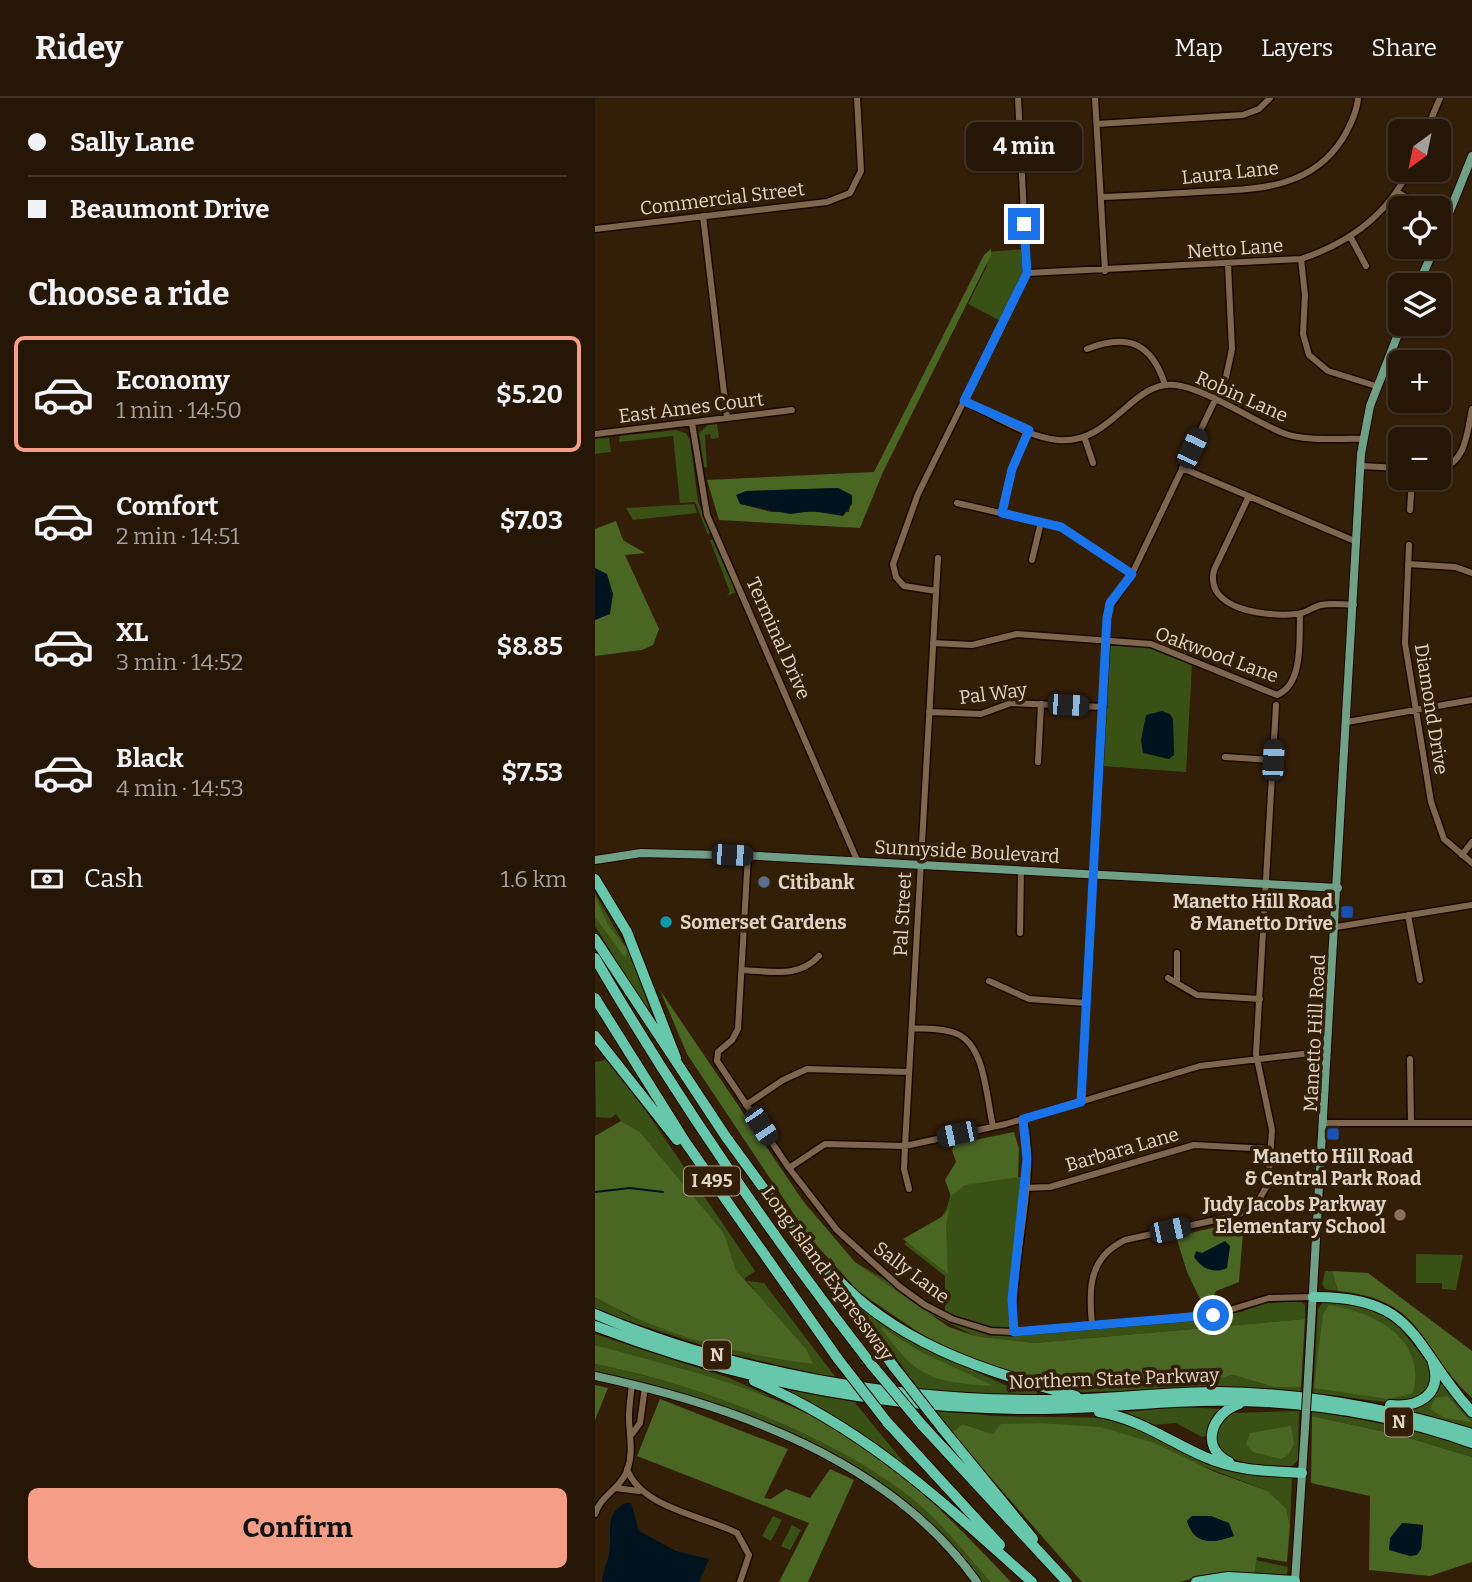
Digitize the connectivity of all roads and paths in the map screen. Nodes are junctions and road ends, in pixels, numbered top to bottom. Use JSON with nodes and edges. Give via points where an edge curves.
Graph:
{"nodes":[{"id":1,"x":857,"y":98,"type":"edge"},
{"id":2,"x":1018,"y":98,"type":"edge"},
{"id":3,"x":1095,"y":98,"type":"edge"},
{"id":4,"x":1269,"y":98,"type":"edge"},
{"id":5,"x":1358,"y":98,"type":"edge"},
{"id":6,"x":1440,"y":98,"type":"edge"},
{"id":7,"x":1431,"y":119,"type":"edge"},
{"id":8,"x":1097,"y":124,"type":"junction"},
{"id":9,"x":1472,"y":156,"type":"edge"},
{"id":10,"x":1402,"y":182,"type":"edge"},
{"id":11,"x":1397,"y":192,"type":"junction"},
{"id":12,"x":1404,"y":196,"type":"edge"},
{"id":13,"x":1101,"y":197,"type":"junction"},
{"id":14,"x":1451,"y":199,"type":"edge"},
{"id":15,"x":703,"y":216,"type":"junction"},
{"id":16,"x":595,"y":229,"type":"edge"},
{"id":17,"x":1350,"y":236,"type":"junction"},
{"id":18,"x":1301,"y":258,"type":"junction"},
{"id":19,"x":1228,"y":265,"type":"junction"},
{"id":20,"x":1366,"y":266,"type":"dead end"},
{"id":21,"x":1105,"y":271,"type":"junction"},
{"id":22,"x":1027,"y":273,"type":"junction"},
{"id":23,"x":1397,"y":336,"type":"edge"},
{"id":24,"x":1087,"y":349,"type":"dead end"},
{"id":25,"x":1165,"y":385,"type":"junction"},
{"id":26,"x":1376,"y":386,"type":"junction"},
{"id":27,"x":964,"y":401,"type":"junction"},
{"id":28,"x":1214,"y":401,"type":"junction"},
{"id":29,"x":792,"y":410,"type":"dead end"},
{"id":30,"x":1472,"y":410,"type":"edge"},
{"id":31,"x":727,"y":418,"type":"junction"},
{"id":32,"x":692,"y":423,"type":"junction"},
{"id":33,"x":1029,"y":430,"type":"junction"},
{"id":34,"x":595,"y":434,"type":"edge"},
{"id":35,"x":1084,"y":439,"type":"junction"},
{"id":36,"x":1363,"y":439,"type":"junction"},
{"id":37,"x":1093,"y":463,"type":"dead end"},
{"id":38,"x":1451,"y":465,"type":"edge"},
{"id":39,"x":1361,"y":466,"type":"junction"},
{"id":40,"x":1388,"y":467,"type":"edge"},
{"id":41,"x":1182,"y":468,"type":"junction"},
{"id":42,"x":1412,"y":490,"type":"edge"},
{"id":43,"x":1249,"y":496,"type":"junction"},
{"id":44,"x":957,"y":503,"type":"dead end"},
{"id":45,"x":1411,"y":510,"type":"dead end"},
{"id":46,"x":1002,"y":513,"type":"junction"},
{"id":47,"x":1041,"y":522,"type":"junction"},
{"id":48,"x":1357,"y":542,"type":"junction"},
{"id":49,"x":1409,"y":545,"type":"dead end"},
{"id":50,"x":938,"y":558,"type":"dead end"},
{"id":51,"x":1032,"y":560,"type":"dead end"},
{"id":52,"x":1408,"y":564,"type":"junction"},
{"id":53,"x":1472,"y":573,"type":"edge"},
{"id":54,"x":1132,"y":574,"type":"junction"},
{"id":55,"x":936,"y":591,"type":"junction"},
{"id":56,"x":1354,"y":605,"type":"junction"},
{"id":57,"x":1300,"y":614,"type":"junction"},
{"id":58,"x":1107,"y":639,"type":"junction"},
{"id":59,"x":933,"y":643,"type":"junction"},
{"id":60,"x":1472,"y":700,"type":"edge"},
{"id":61,"x":1041,"y":704,"type":"junction"},
{"id":62,"x":1276,"y":705,"type":"dead end"},
{"id":63,"x":1103,"y":707,"type":"junction"},
{"id":64,"x":1415,"y":709,"type":"junction"},
{"id":65,"x":929,"y":712,"type":"junction"},
{"id":66,"x":1347,"y":722,"type":"junction"},
{"id":67,"x":1225,"y":757,"type":"dead end"},
{"id":68,"x":1273,"y":760,"type":"junction"},
{"id":69,"x":1038,"y":762,"type":"dead end"},
{"id":70,"x":1472,"y":842,"type":"edge"},
{"id":71,"x":748,"y":855,"type":"junction"},
{"id":72,"x":1462,"y":855,"type":"junction"},
{"id":73,"x":595,"y":860,"type":"edge"},
{"id":74,"x":857,"y":860,"type":"junction"},
{"id":75,"x":1472,"y":863,"type":"edge"},
{"id":76,"x":921,"y":864,"type":"junction"},
{"id":77,"x":1021,"y":870,"type":"junction"},
{"id":78,"x":1093,"y":874,"type":"junction"},
{"id":79,"x":595,"y":879,"type":"edge"},
{"id":80,"x":1266,"y":883,"type":"junction"},
{"id":81,"x":1338,"y":888,"type":"junction"},
{"id":82,"x":1472,"y":905,"type":"edge"},
{"id":83,"x":1408,"y":915,"type":"junction"},
{"id":84,"x":1336,"y":928,"type":"junction"},
{"id":85,"x":1020,"y":933,"type":"dead end"},
{"id":86,"x":595,"y":939,"type":"edge"},
{"id":87,"x":1177,"y":953,"type":"dead end"},
{"id":88,"x":819,"y":956,"type":"dead end"},
{"id":89,"x":595,"y":958,"type":"edge"},
{"id":90,"x":742,"y":970,"type":"junction"},
{"id":91,"x":1168,"y":978,"type":"dead end"},
{"id":92,"x":1420,"y":980,"type":"dead end"},
{"id":93,"x":989,"y":981,"type":"dead end"},
{"id":94,"x":1177,"y":983,"type":"junction"},
{"id":95,"x":595,"y":998,"type":"edge"},
{"id":96,"x":1260,"y":999,"type":"junction"},
{"id":97,"x":1086,"y":1003,"type":"junction"},
{"id":98,"x":912,"y":1028,"type":"junction"},
{"id":99,"x":595,"y":1037,"type":"edge"},
{"id":100,"x":1328,"y":1051,"type":"junction"},
{"id":101,"x":1411,"y":1059,"type":"dead end"},
{"id":102,"x":1257,"y":1060,"type":"junction"},
{"id":103,"x":679,"y":1069,"type":"junction"},
{"id":104,"x":909,"y":1072,"type":"junction"},
{"id":105,"x":1081,"y":1102,"type":"junction"},
{"id":106,"x":746,"y":1105,"type":"junction"},
{"id":107,"x":1023,"y":1119,"type":"junction"},
{"id":108,"x":1324,"y":1123,"type":"junction"},
{"id":109,"x":1411,"y":1123,"type":"junction"},
{"id":110,"x":1472,"y":1123,"type":"edge"},
{"id":111,"x":993,"y":1126,"type":"junction"},
{"id":112,"x":905,"y":1146,"type":"junction"},
{"id":113,"x":1271,"y":1149,"type":"junction"},
{"id":114,"x":789,"y":1168,"type":"junction"},
{"id":115,"x":1024,"y":1188,"type":"junction"},
{"id":116,"x":909,"y":1189,"type":"dead end"},
{"id":117,"x":780,"y":1209,"type":"junction"},
{"id":118,"x":732,"y":1210,"type":"junction"},
{"id":119,"x":1313,"y":1297,"type":"junction"},
{"id":120,"x":595,"y":1314,"type":"edge"},
{"id":121,"x":1092,"y":1325,"type":"junction"},
{"id":122,"x":595,"y":1326,"type":"edge"},
{"id":123,"x":1014,"y":1332,"type":"junction"},
{"id":124,"x":1431,"y":1356,"type":"junction"},
{"id":125,"x":738,"y":1374,"type":"junction"},
{"id":126,"x":595,"y":1376,"type":"edge"},
{"id":127,"x":632,"y":1384,"type":"junction"},
{"id":128,"x":645,"y":1387,"type":"junction"},
{"id":129,"x":1086,"y":1399,"type":"junction"},
{"id":130,"x":1245,"y":1402,"type":"junction"},
{"id":131,"x":1372,"y":1406,"type":"junction"},
{"id":132,"x":1081,"y":1409,"type":"junction"},
{"id":133,"x":1472,"y":1412,"type":"edge"},
{"id":134,"x":632,"y":1434,"type":"junction"},
{"id":135,"x":1472,"y":1434,"type":"edge"},
{"id":136,"x":1472,"y":1443,"type":"edge"},
{"id":137,"x":627,"y":1469,"type":"junction"},
{"id":138,"x":1302,"y":1472,"type":"junction"},
{"id":139,"x":615,"y":1488,"type":"junction"},
{"id":140,"x":641,"y":1491,"type":"junction"},
{"id":141,"x":595,"y":1514,"type":"edge"},
{"id":142,"x":1243,"y":1580,"type":"edge"},
{"id":143,"x":1295,"y":1581,"type":"edge"},
{"id":144,"x":740,"y":1582,"type":"edge"},
{"id":145,"x":977,"y":1582,"type":"edge"},
{"id":146,"x":1034,"y":1582,"type":"edge"},
{"id":147,"x":1068,"y":1582,"type":"edge"},
{"id":148,"x":1196,"y":1582,"type":"edge"}],
"edges":[{"from":1,"to":15,"type":"street","name":"Commercial Street","via":[[861,171],[851,193],[827,202]]},
{"from":2,"to":22,"type":"street"},
{"from":3,"to":8,"type":"street"},
{"from":4,"to":8,"type":"street","via":[[1244,115]]},
{"from":5,"to":13,"type":"street","name":"Laura Lane","via":[[1349,129],[1336,148],[1317,167],[1286,183],[1259,189]]},
{"from":6,"to":7,"type":"street"},
{"from":8,"to":13,"type":"street"},
{"from":9,"to":14,"type":"main road"},
{"from":10,"to":11,"type":"street","name":"Netto Lane"},
{"from":11,"to":12,"type":"street"},
{"from":11,"to":17,"type":"street","name":"Netto Lane","via":[[1376,217]]},
{"from":13,"to":21,"type":"street"},
{"from":15,"to":16,"type":"street","name":"Commercial Street"},
{"from":15,"to":31,"type":"street"},
{"from":17,"to":18,"type":"street","name":"Netto Lane"},
{"from":17,"to":20,"type":"street"},
{"from":18,"to":19,"type":"street","name":"Netto Lane"},
{"from":18,"to":26,"type":"street","via":[[1303,334],[1309,355],[1328,371]]},
{"from":19,"to":21,"type":"street","name":"Netto Lane"},
{"from":19,"to":28,"type":"street","via":[[1233,349]]},
{"from":21,"to":22,"type":"street","name":"Netto Lane"},
{"from":22,"to":27,"type":"street"},
{"from":23,"to":26,"type":"main road","name":"Manetto Hill Road"},
{"from":24,"to":25,"type":"street","via":[[1112,341],[1139,346],[1154,358]]},
{"from":25,"to":28,"type":"street","name":"Robin Lane","via":[[1185,387]]},
{"from":25,"to":35,"type":"street","name":"Robin Lane","via":[[1149,391]]},
{"from":26,"to":36,"type":"main road","name":"Manetto Hill Road"},
{"from":27,"to":33,"type":"street"},
{"from":27,"to":55,"type":"street","via":[[918,494],[893,564],[901,584]]},
{"from":28,"to":36,"type":"street","name":"Robin Lane","via":[[1287,434]]},
{"from":28,"to":41,"type":"street"},
{"from":29,"to":31,"type":"street","name":"East Ames Court"},
{"from":30,"to":38,"type":"street","via":[[1459,456]]},
{"from":31,"to":32,"type":"street","name":"East Ames Court"},
{"from":32,"to":34,"type":"street","name":"East Ames Court"},
{"from":32,"to":74,"type":"street","name":"Terminal Drive","via":[[707,515]]},
{"from":33,"to":35,"type":"street","via":[[1059,440]]},
{"from":33,"to":46,"type":"street","via":[[1012,469]]},
{"from":35,"to":37,"type":"street"},
{"from":36,"to":39,"type":"main road","name":"Manetto Hill Road"},
{"from":39,"to":40,"type":"street"},
{"from":39,"to":48,"type":"main road","name":"Manetto Hill Road"},
{"from":41,"to":43,"type":"street"},
{"from":41,"to":54,"type":"street"},
{"from":42,"to":45,"type":"street"},
{"from":43,"to":48,"type":"street"},
{"from":43,"to":57,"type":"street","via":[[1214,570],[1213,589],[1245,610]]},
{"from":44,"to":46,"type":"street"},
{"from":46,"to":47,"type":"street"},
{"from":47,"to":51,"type":"street"},
{"from":47,"to":54,"type":"street","via":[[1061,527]]},
{"from":48,"to":56,"type":"main road","name":"Manetto Hill Road"},
{"from":49,"to":52,"type":"street","name":"Diamond Drive"},
{"from":50,"to":55,"type":"street","name":"Pal Street"},
{"from":52,"to":53,"type":"street","via":[[1455,567]]},
{"from":52,"to":64,"type":"street","name":"Diamond Drive","via":[[1405,643]]},
{"from":54,"to":58,"type":"street","via":[[1110,603]]},
{"from":55,"to":59,"type":"street","name":"Pal Street"},
{"from":56,"to":57,"type":"street","via":[[1319,606]]},
{"from":56,"to":66,"type":"main road","name":"Manetto Hill Road"},
{"from":57,"to":58,"type":"street","name":"Oakwood Lane","via":[[1296,672],[1281,694],[1273,695],[1162,647]]},
{"from":58,"to":59,"type":"street","name":"Oakwood Lane","via":[[1017,634],[972,645]]},
{"from":58,"to":63,"type":"street"},
{"from":59,"to":65,"type":"street","name":"Pal Street"},
{"from":60,"to":64,"type":"street"},
{"from":61,"to":63,"type":"street","name":"Pal Way"},
{"from":61,"to":65,"type":"street","name":"Pal Way","via":[[1011,703],[981,714]]},
{"from":61,"to":69,"type":"street"},
{"from":62,"to":68,"type":"street"},
{"from":63,"to":78,"type":"street"},
{"from":64,"to":66,"type":"street"},
{"from":64,"to":72,"type":"street","name":"Diamond Drive","via":[[1436,823],[1444,839]]},
{"from":65,"to":76,"type":"street","name":"Pal Street"},
{"from":66,"to":81,"type":"main road","name":"Manetto Hill Road"},
{"from":67,"to":68,"type":"street"},
{"from":68,"to":80,"type":"street"},
{"from":70,"to":72,"type":"street"},
{"from":71,"to":73,"type":"main road","name":"Sunnyside Boulevard","via":[[641,853]]},
{"from":71,"to":74,"type":"main road","name":"Sunnyside Boulevard"},
{"from":71,"to":90,"type":"street"},
{"from":72,"to":75,"type":"street","name":"Diamond Drive"},
{"from":74,"to":76,"type":"main road","name":"Sunnyside Boulevard"},
{"from":76,"to":77,"type":"main road","name":"Sunnyside Boulevard"},
{"from":76,"to":98,"type":"street","name":"Pal Street"},
{"from":77,"to":78,"type":"main road","name":"Sunnyside Boulevard"},
{"from":77,"to":85,"type":"street"},
{"from":78,"to":80,"type":"main road","name":"Sunnyside Boulevard"},
{"from":78,"to":97,"type":"street"},
{"from":79,"to":103,"type":"highway","via":[[627,932]]},
{"from":80,"to":81,"type":"main road","name":"Sunnyside Boulevard"},
{"from":80,"to":96,"type":"street"},
{"from":81,"to":84,"type":"main road","name":"Manetto Hill Road"},
{"from":82,"to":83,"type":"street"},
{"from":83,"to":84,"type":"street"},
{"from":83,"to":92,"type":"street"},
{"from":84,"to":100,"type":"main road","name":"Manetto Hill Road"},
{"from":86,"to":103,"type":"highway"},
{"from":87,"to":94,"type":"street"},
{"from":88,"to":90,"type":"street","via":[[809,967],[795,972]]},
{"from":89,"to":147,"type":"highway","name":"Long Island Expressway","number":"I 495","bridge":true,"via":[[653,1057],[871,1364],[922,1426]]},
{"from":90,"to":106,"type":"street","name":"Sally Lane","via":[[738,1029],[718,1052],[720,1067]]},
{"from":91,"to":94,"type":"street"},
{"from":93,"to":97,"type":"street","via":[[1029,999]]},
{"from":94,"to":96,"type":"street","via":[[1197,995]]},
{"from":95,"to":118,"type":"highway","number":"I 495"},
{"from":96,"to":102,"type":"street"},
{"from":97,"to":105,"type":"street"},
{"from":98,"to":104,"type":"street","name":"Pal Street"},
{"from":98,"to":111,"type":"street","via":[[951,1031],[969,1042],[977,1056]]},
{"from":99,"to":118,"type":"highway"},
{"from":100,"to":102,"type":"street"},
{"from":100,"to":108,"type":"main road","name":"Manetto Hill Road"},
{"from":101,"to":109,"type":"street"},
{"from":102,"to":105,"type":"street","via":[[1201,1066]]},
{"from":102,"to":113,"type":"street","via":[[1269,1106]]},
{"from":103,"to":117,"type":"highway"},
{"from":104,"to":106,"type":"street","via":[[807,1069]]},
{"from":104,"to":112,"type":"street","name":"Pal Street"},
{"from":105,"to":107,"type":"street"},
{"from":106,"to":114,"type":"street","name":"Sally Lane"},
{"from":107,"to":111,"type":"street"},
{"from":107,"to":115,"type":"street","via":[[1027,1145]]},
{"from":108,"to":109,"type":"street"},
{"from":108,"to":119,"type":"main road","name":"Manetto Hill Road"},
{"from":109,"to":110,"type":"street"},
{"from":111,"to":112,"type":"street"},
{"from":112,"to":114,"type":"street","via":[[832,1143],[818,1147]]},
{"from":112,"to":116,"type":"street","name":"Pal Street"},
{"from":113,"to":115,"type":"street","name":"Barbara Lane","via":[[1194,1145],[1057,1185]]},
{"from":113,"to":121,"type":"street","via":[[1268,1184],[1261,1200],[1249,1210],[1125,1240],[1103,1254],[1090,1282]]},
{"from":114,"to":123,"type":"street","name":"Sally Lane","via":[[844,1237],[919,1301],[965,1324]]},
{"from":115,"to":123,"type":"street","via":[[1012,1299]]},
{"from":117,"to":129,"type":"highway","via":[[843,1284],[896,1325],[976,1366]]},
{"from":117,"to":147,"type":"highway","bridge":true,"via":[[894,1367]]},
{"from":118,"to":146,"type":"highway","number":"I 495","bridge":true,"via":[[887,1422]]},
{"from":119,"to":121,"type":"street","name":"Sally Lane","via":[[1269,1298],[1213,1315]]},
{"from":119,"to":124,"type":"highway","via":[[1364,1300],[1387,1310],[1407,1324]]},
{"from":119,"to":138,"type":"main road","name":"Manetto Hill Road","bridge":true},
{"from":120,"to":129,"type":"highway","name":"Northern State Parkway","number":"N","via":[[728,1359],[843,1384],[948,1396]]},
{"from":121,"to":123,"type":"street","name":"Sally Lane"},
{"from":122,"to":125,"type":"highway","name":"Northern State Parkway","number":"N"},
{"from":124,"to":131,"type":"highway","via":[[1436,1377],[1425,1399],[1408,1406]]},
{"from":124,"to":133,"type":"highway"},
{"from":125,"to":132,"type":"highway","name":"Northern State Parkway","number":"N","via":[[895,1402]]},
{"from":125,"to":146,"type":"highway","via":[[856,1434],[921,1483]]},
{"from":126,"to":127,"type":"main road"},
{"from":127,"to":128,"type":"main road"},
{"from":127,"to":134,"type":"street"},
{"from":128,"to":134,"type":"street","via":[[640,1423]]},
{"from":128,"to":145,"type":"main road","via":[[748,1421],[856,1473],[931,1528]]},
{"from":129,"to":131,"type":"highway","name":"Northern State Parkway","number":"N","via":[[1263,1393]]},
{"from":130,"to":132,"type":"highway","name":"Northern State Parkway","number":"N"},
{"from":130,"to":136,"type":"highway","name":"Northern State Parkway","number":"N","via":[[1324,1407],[1409,1424]]},
{"from":130,"to":138,"type":"highway","via":[[1223,1411],[1214,1423],[1212,1441],[1217,1454],[1247,1467]]},
{"from":131,"to":135,"type":"highway","name":"Northern State Parkway","number":"N"},
{"from":132,"to":138,"type":"highway","via":[[1141,1423],[1229,1466]]},
{"from":134,"to":137,"type":"street"},
{"from":137,"to":139,"type":"street"},
{"from":137,"to":140,"type":"street"},
{"from":138,"to":143,"type":"main road","name":"Manetto Hill Road"},
{"from":139,"to":140,"type":"street"},
{"from":139,"to":141,"type":"street","via":[[598,1504]]},
{"from":140,"to":144,"type":"street","via":[[737,1533],[748,1555]]},
{"from":142,"to":143,"type":"highway"},
{"from":142,"to":148,"type":"highway","via":[[1212,1577]]}]}
